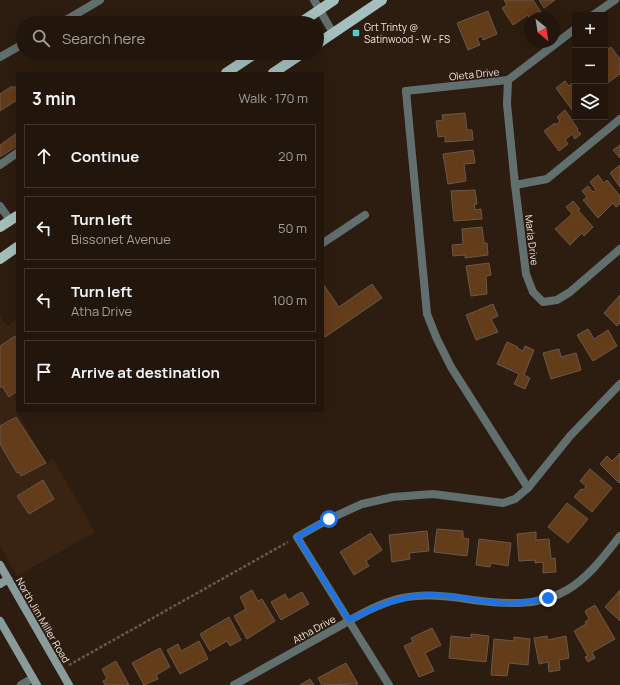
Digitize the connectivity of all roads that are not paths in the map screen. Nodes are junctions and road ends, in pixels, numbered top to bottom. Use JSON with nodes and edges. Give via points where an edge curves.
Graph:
{"nodes":[{"id":1,"x":100,"y":0,"type":"edge"},
{"id":2,"x":314,"y":0,"type":"edge"},
{"id":3,"x":334,"y":0,"type":"edge"},
{"id":4,"x":382,"y":0,"type":"edge"},
{"id":5,"x":615,"y":0,"type":"edge"},
{"id":6,"x":319,"y":10,"type":"junction"},
{"id":7,"x":597,"y":12,"type":"edge"},
{"id":8,"x":73,"y":16,"type":"edge"},
{"id":9,"x":310,"y":16,"type":"edge"},
{"id":10,"x":323,"y":16,"type":"edge"},
{"id":11,"x":324,"y":18,"type":"edge"},
{"id":12,"x":572,"y":31,"type":"edge"},
{"id":13,"x":333,"y":33,"type":"junction"},
{"id":14,"x":324,"y":39,"type":"edge"},
{"id":15,"x":16,"y":48,"type":"edge"},
{"id":16,"x":0,"y":57,"type":"edge"},
{"id":17,"x":246,"y":60,"type":"edge"},
{"id":18,"x":292,"y":60,"type":"edge"},
{"id":19,"x":228,"y":72,"type":"edge"},
{"id":20,"x":274,"y":72,"type":"edge"},
{"id":21,"x":508,"y":80,"type":"junction"},
{"id":22,"x":620,"y":119,"type":"edge"},
{"id":23,"x":16,"y":154,"type":"edge"},
{"id":24,"x":0,"y":165,"type":"edge"},
{"id":25,"x":515,"y":185,"type":"junction"},
{"id":26,"x":0,"y":206,"type":"edge"},
{"id":27,"x":365,"y":215,"type":"dead end"},
{"id":28,"x":13,"y":218,"type":"edge"},
{"id":29,"x":0,"y":227,"type":"edge"},
{"id":30,"x":324,"y":242,"type":"edge"},
{"id":31,"x":16,"y":248,"type":"edge"},
{"id":32,"x":620,"y":249,"type":"edge"},
{"id":33,"x":0,"y":259,"type":"edge"},
{"id":34,"x":620,"y":384,"type":"edge"},
{"id":35,"x":528,"y":488,"type":"junction"},
{"id":36,"x":620,"y":536,"type":"edge"},
{"id":37,"x":0,"y":565,"type":"edge"},
{"id":38,"x":8,"y":579,"type":"junction"},
{"id":39,"x":0,"y":584,"type":"edge"},
{"id":40,"x":349,"y":620,"type":"junction"},
{"id":41,"x":0,"y":621,"type":"edge"},
{"id":42,"x":35,"y":682,"type":"edge"},
{"id":43,"x":21,"y":685,"type":"edge"},
{"id":44,"x":69,"y":685,"type":"edge"},
{"id":45,"x":234,"y":685,"type":"edge"},
{"id":46,"x":389,"y":685,"type":"edge"}],
"edges":[{"from":1,"to":8,"type":"street"},
{"from":2,"to":6,"type":"street"},
{"from":3,"to":6,"type":"main road"},
{"from":4,"to":13,"type":"main road"},
{"from":5,"to":7,"type":"street"},
{"from":6,"to":9,"type":"main road"},
{"from":6,"to":10,"type":"street"},
{"from":11,"to":13,"type":"street"},
{"from":12,"to":21,"type":"street","name":"Oleta Drive"},
{"from":13,"to":14,"type":"main road"},
{"from":15,"to":16,"type":"street"},
{"from":17,"to":19,"type":"main road"},
{"from":18,"to":20,"type":"main road"},
{"from":21,"to":25,"type":"street","name":"Marla Drive","via":[[507,104]]},
{"from":21,"to":35,"type":"street","name":"Oleta Drive","via":[[406,91],[428,314],[451,366]]},
{"from":22,"to":25,"type":"street","via":[[547,179]]},
{"from":23,"to":24,"type":"street"},
{"from":25,"to":32,"type":"street","name":"Marla Drive","via":[[526,274],[533,292],[543,302],[557,300],[570,292]]},
{"from":26,"to":28,"type":"street"},
{"from":27,"to":30,"type":"street"},
{"from":28,"to":29,"type":"main road"},
{"from":31,"to":33,"type":"main road"},
{"from":34,"to":35,"type":"street","via":[[570,436]]},
{"from":35,"to":40,"type":"street","via":[[515,500],[503,503],[433,494],[393,497],[362,504],[297,537]]},
{"from":36,"to":40,"type":"street","name":"Atha Drive","via":[[584,577],[567,590],[548,598],[525,603],[500,604],[425,595],[397,599]]},
{"from":37,"to":38,"type":"main road","name":"North Jim Miller Road"},
{"from":38,"to":39,"type":"main road"},
{"from":38,"to":44,"type":"main road","name":"North Jim Miller Road"},
{"from":40,"to":45,"type":"street","name":"Atha Drive"},
{"from":40,"to":46,"type":"street"},
{"from":41,"to":42,"type":"main road"},
{"from":42,"to":43,"type":"street"}]}
